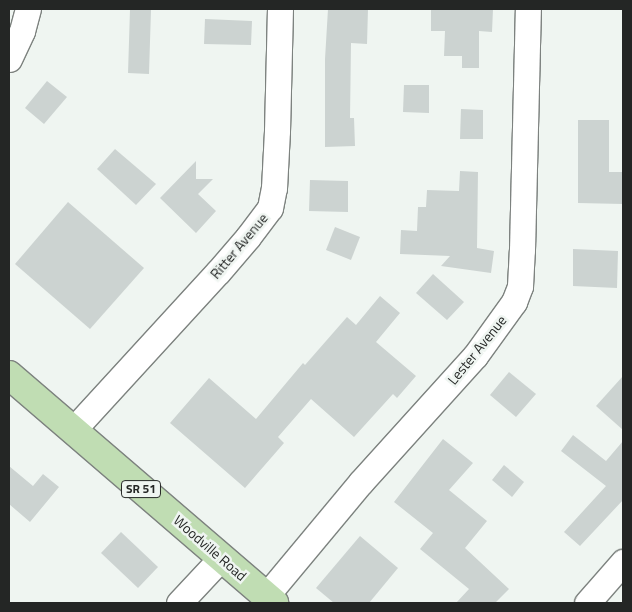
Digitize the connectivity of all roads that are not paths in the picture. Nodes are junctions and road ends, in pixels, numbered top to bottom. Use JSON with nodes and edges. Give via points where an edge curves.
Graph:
{"nodes":[{"id":1,"x":28,"y":9,"type":"edge"},
{"id":2,"x":280,"y":9,"type":"edge"},
{"id":3,"x":528,"y":9,"type":"edge"},
{"id":4,"x":9,"y":59,"type":"edge"},
{"id":5,"x":9,"y":375,"type":"edge"},
{"id":6,"x":73,"y":430,"type":"junction"},
{"id":7,"x":221,"y":558,"type":"junction"},
{"id":8,"x":623,"y":562,"type":"edge"},
{"id":9,"x":270,"y":600,"type":"edge"},
{"id":10,"x":179,"y":603,"type":"edge"},
{"id":11,"x":587,"y":603,"type":"edge"}],
"edges":[{"from":1,"to":4,"type":"street"},
{"from":2,"to":6,"type":"street","name":"Ritter Avenue","via":[[277,131],[270,208],[224,265]]},
{"from":3,"to":9,"type":"street","name":"Lester Avenue","via":[[522,250],[520,286],[514,302],[475,356],[361,482]]},
{"from":5,"to":6,"type":"main road","name":"Woodville Road","number":"SR 51"},
{"from":6,"to":7,"type":"main road","name":"Woodville Road","number":"SR 51"},
{"from":7,"to":9,"type":"main road","name":"Woodville Road","number":"SR 51"},
{"from":7,"to":10,"type":"street"},
{"from":8,"to":11,"type":"street"}]}
